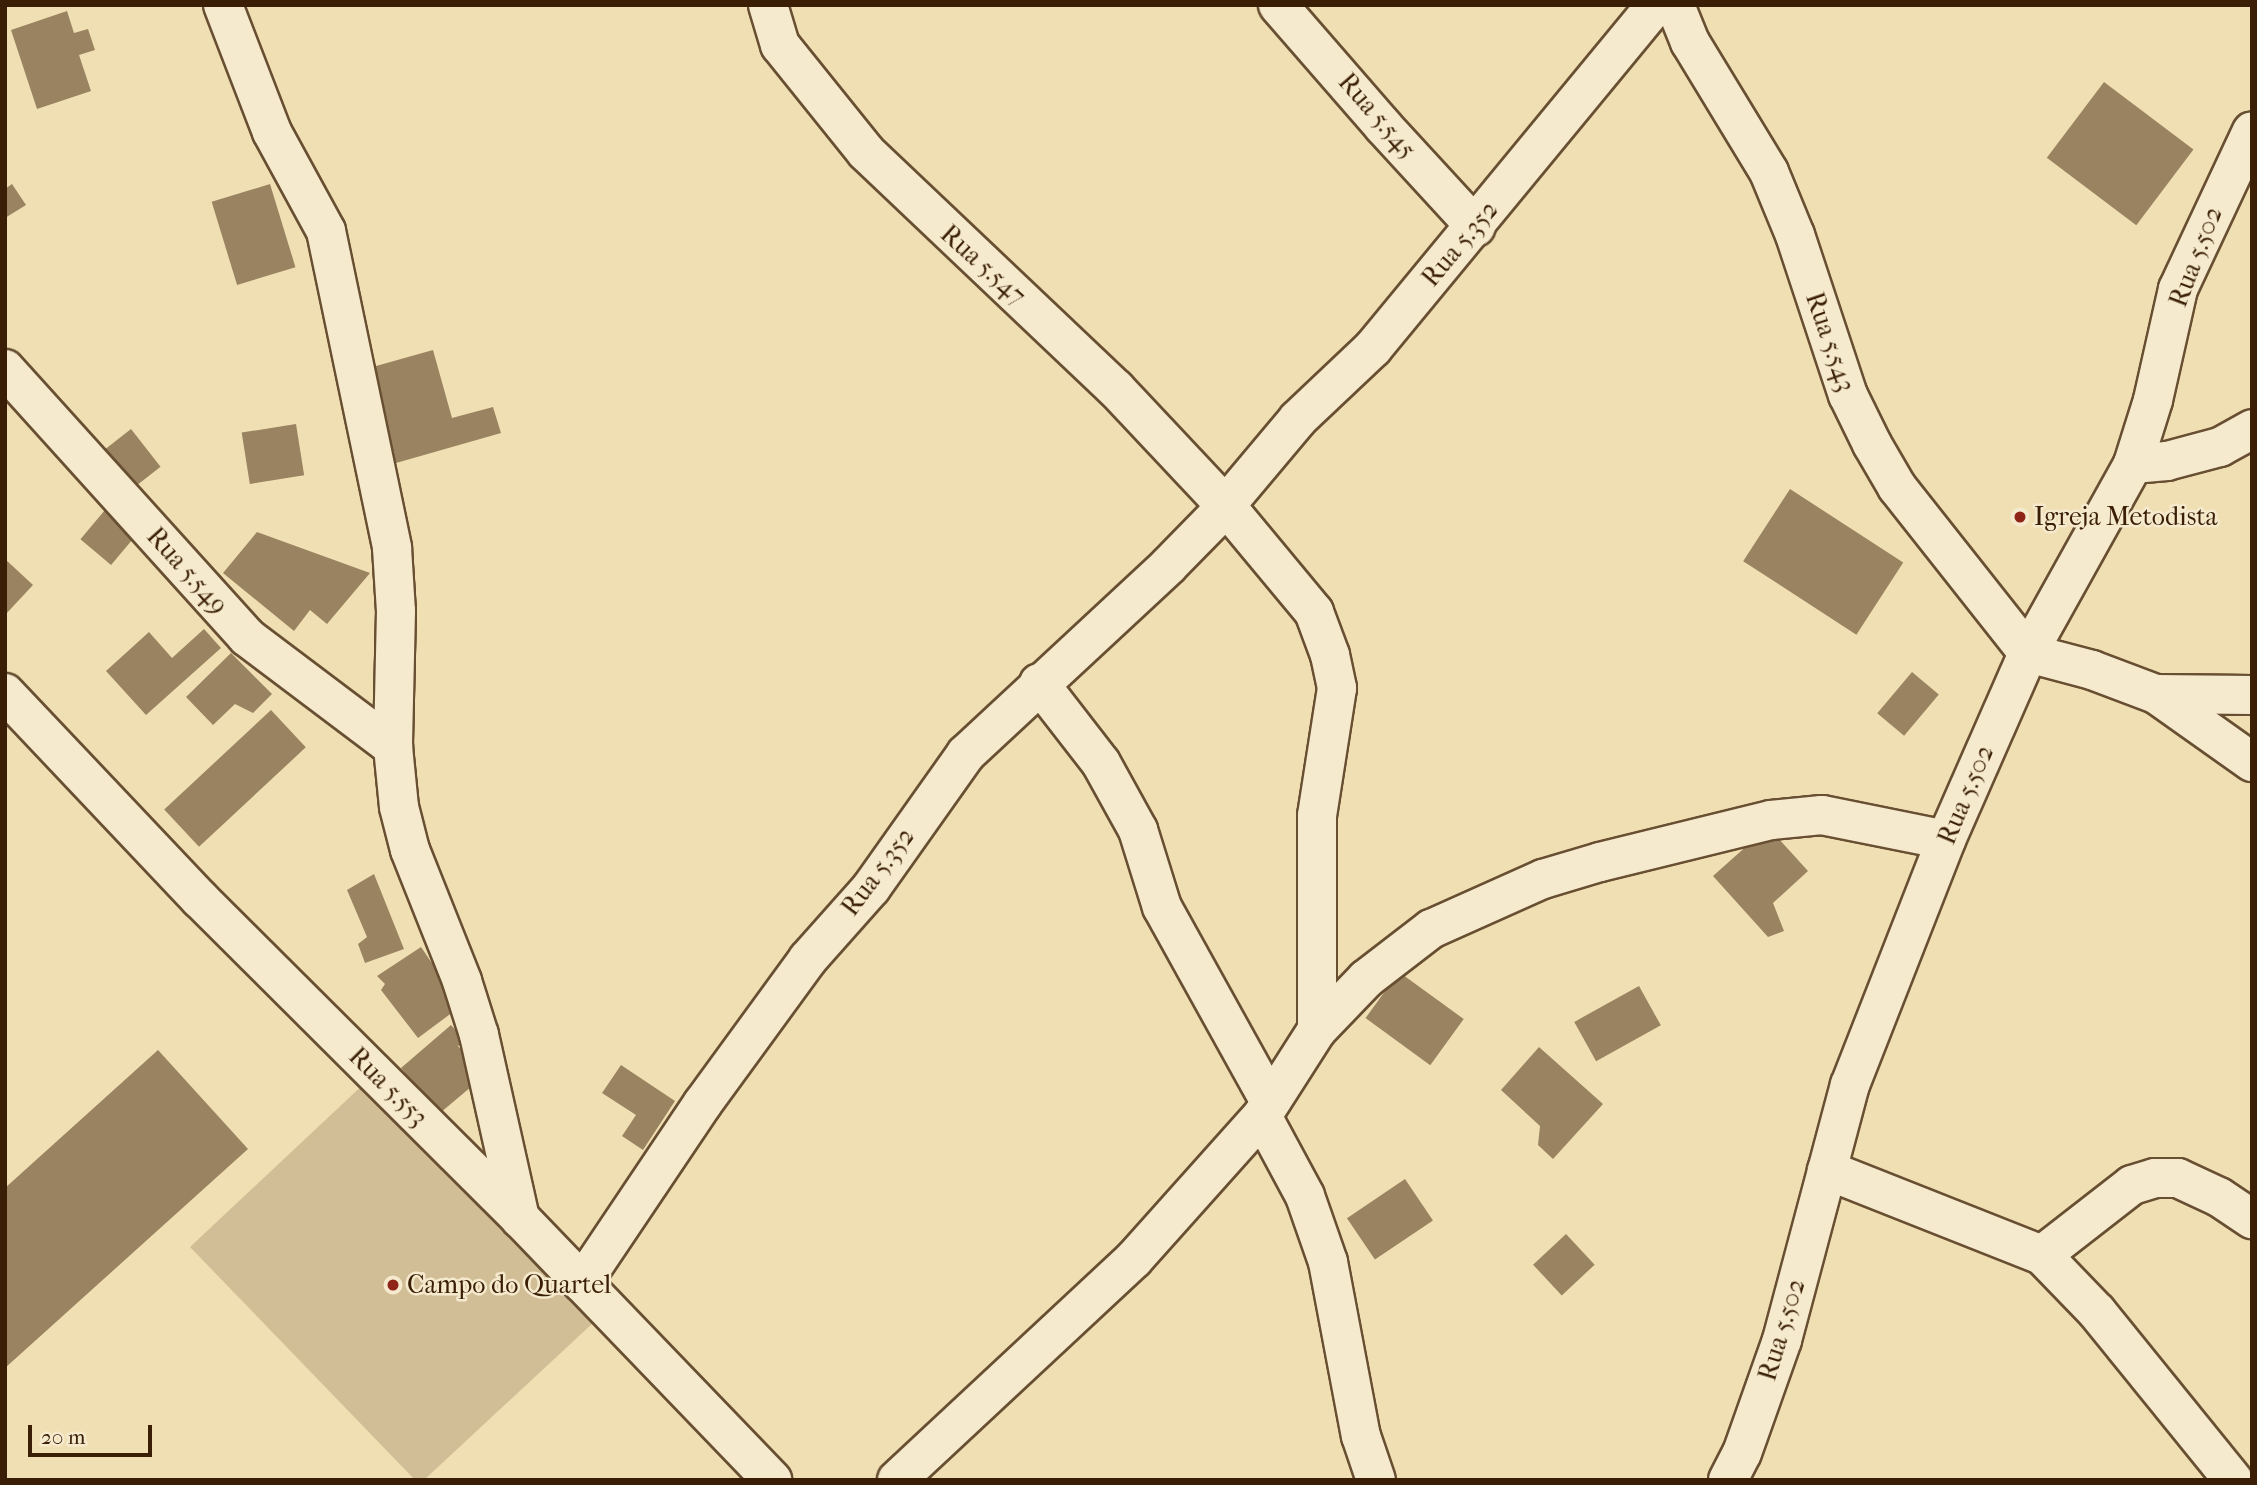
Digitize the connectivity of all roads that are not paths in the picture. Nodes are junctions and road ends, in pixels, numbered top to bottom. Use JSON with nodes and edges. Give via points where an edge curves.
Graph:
{"nodes":[{"id":1,"x":223,"y":5,"type":"edge"},
{"id":2,"x":768,"y":5,"type":"edge"},
{"id":3,"x":1278,"y":5,"type":"edge"},
{"id":4,"x":1656,"y":5,"type":"edge"},
{"id":5,"x":1675,"y":5,"type":"edge"},
{"id":6,"x":2252,"y":131,"type":"edge"},
{"id":7,"x":1476,"y":226,"type":"junction"},
{"id":8,"x":5,"y":369,"type":"edge"},
{"id":9,"x":2252,"y":429,"type":"edge"},
{"id":10,"x":2133,"y":464,"type":"junction"},
{"id":11,"x":1226,"y":506,"type":"junction"},
{"id":12,"x":2028,"y":653,"type":"junction"},
{"id":13,"x":1039,"y":683,"type":"junction"},
{"id":14,"x":5,"y":693,"type":"edge"},
{"id":15,"x":2156,"y":694,"type":"junction"},
{"id":16,"x":2252,"y":695,"type":"edge"},
{"id":17,"x":393,"y":747,"type":"junction"},
{"id":18,"x":2252,"y":762,"type":"edge"},
{"id":19,"x":1946,"y":841,"type":"junction"},
{"id":20,"x":1317,"y":1030,"type":"junction"},
{"id":21,"x":1266,"y":1109,"type":"junction"},
{"id":22,"x":1827,"y":1170,"type":"junction"},
{"id":23,"x":520,"y":1217,"type":"junction"},
{"id":24,"x":2252,"y":1219,"type":"edge"},
{"id":25,"x":2042,"y":1255,"type":"junction"},
{"id":26,"x":582,"y":1283,"type":"junction"},
{"id":27,"x":772,"y":1480,"type":"edge"},
{"id":28,"x":897,"y":1480,"type":"edge"},
{"id":29,"x":1376,"y":1480,"type":"edge"},
{"id":30,"x":1728,"y":1480,"type":"edge"},
{"id":31,"x":2233,"y":1480,"type":"edge"}],
"edges":[{"from":1,"to":17,"type":"street","via":[[272,132],[326,231],[392,548],[396,611]]},
{"from":2,"to":11,"type":"street","name":"Rua 5.547","via":[[780,45],[866,152],[1116,389]]},
{"from":3,"to":7,"type":"street","name":"Rua 5.545"},
{"from":4,"to":7,"type":"street","name":"Rua 5.352"},
{"from":5,"to":12,"type":"street","name":"Rua 5.543","via":[[1690,42],[1769,172],[1795,235],[1847,395],[1872,444],[1897,487]]},
{"from":6,"to":10,"type":"street","name":"Rua 5.502","via":[[2178,289]]},
{"from":7,"to":11,"type":"street","name":"Rua 5.352","via":[[1373,348],[1298,419]]},
{"from":8,"to":17,"type":"street","name":"Rua 5.549","via":[[247,637]]},
{"from":9,"to":10,"type":"street","via":[[2220,447],[2167,461]]},
{"from":10,"to":12,"type":"street","name":"Rua 5.502"},
{"from":11,"to":13,"type":"street","name":"Rua 5.352","via":[[1168,566]]},
{"from":11,"to":20,"type":"street","name":"Rua 5.547","via":[[1314,612],[1331,655],[1337,688],[1317,815]]},
{"from":12,"to":15,"type":"street"},
{"from":12,"to":19,"type":"street","name":"Rua 5.502"},
{"from":13,"to":21,"type":"street","via":[[1101,763],[1138,830],[1162,907]]},
{"from":13,"to":26,"type":"street","name":"Rua 5.352","via":[[967,754],[871,888],[808,959],[703,1103]]},
{"from":14,"to":23,"type":"street","name":"Rua 5.553","via":[[200,899]]},
{"from":15,"to":16,"type":"street"},
{"from":15,"to":18,"type":"street"},
{"from":17,"to":23,"type":"street","via":[[399,807],[410,850],[479,1035]]},
{"from":19,"to":20,"type":"street","via":[[1822,815],[1770,820],[1600,862],[1544,879],[1431,929],[1366,979]]},
{"from":19,"to":22,"type":"street","name":"Rua 5.502","via":[[1850,1085]]},
{"from":20,"to":21,"type":"street"},
{"from":21,"to":28,"type":"street","via":[[1135,1259]]},
{"from":21,"to":29,"type":"street","via":[[1328,1262],[1362,1436]]},
{"from":22,"to":25,"type":"street"},
{"from":22,"to":30,"type":"street","name":"Rua 5.502","via":[[1783,1340]]},
{"from":23,"to":26,"type":"street","name":"Rua 5.553"},
{"from":24,"to":25,"type":"street","via":[[2178,1178],[2155,1178],[2132,1185]]},
{"from":25,"to":31,"type":"street","via":[[2097,1312]]},
{"from":26,"to":27,"type":"street","name":"Rua 5.553"}]}
